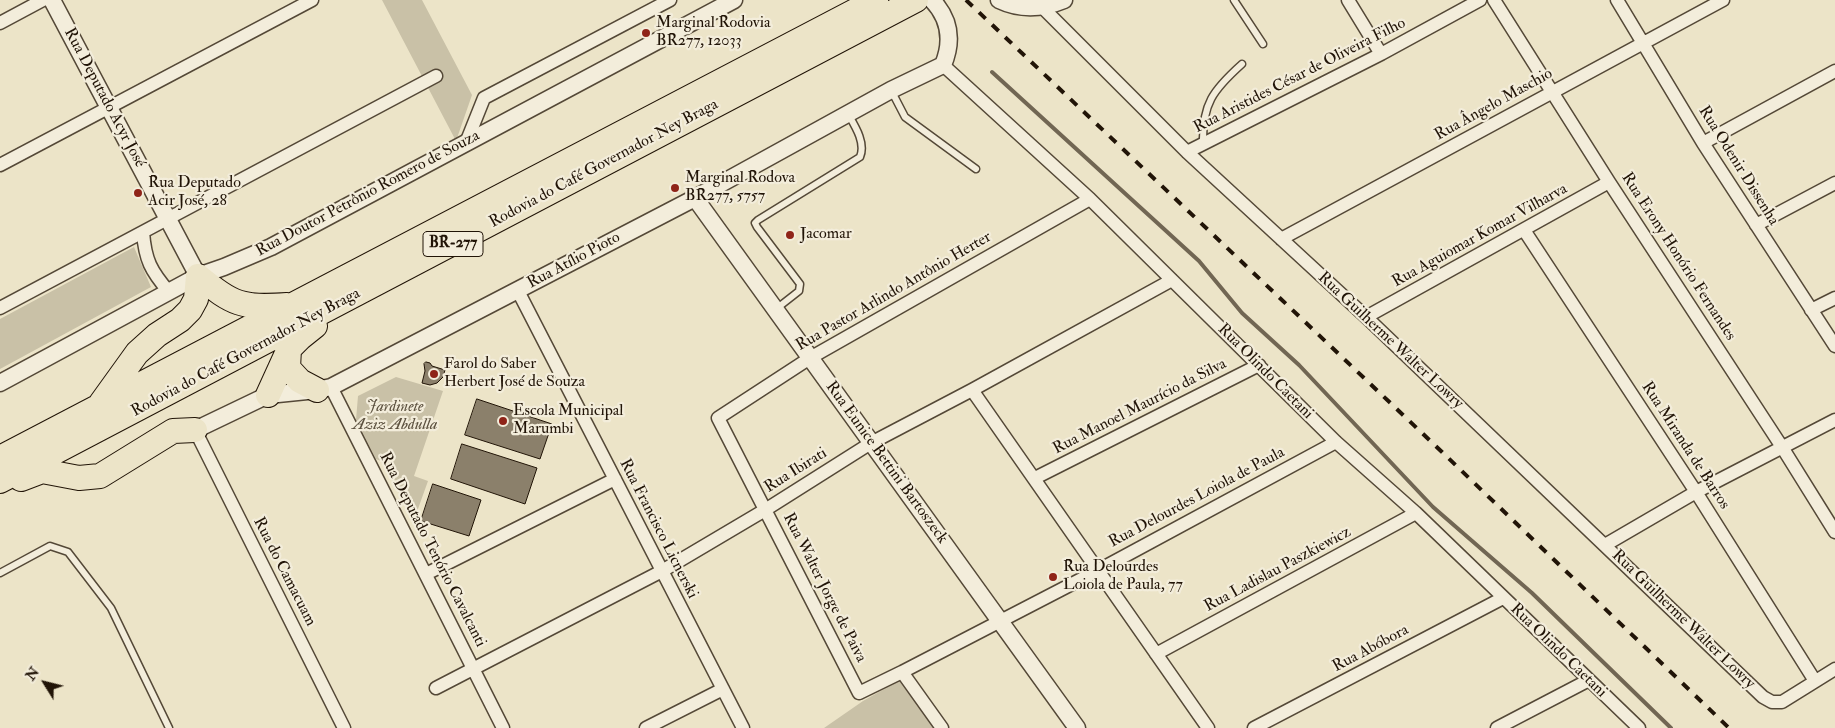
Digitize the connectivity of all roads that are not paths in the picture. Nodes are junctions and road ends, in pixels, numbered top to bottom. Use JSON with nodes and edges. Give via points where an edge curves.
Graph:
{"nodes":[{"id":1,"x":43,"y":0,"type":"edge"},
{"id":2,"x":52,"y":0,"type":"edge"},
{"id":3,"x":312,"y":0,"type":"edge"},
{"id":4,"x":670,"y":0,"type":"edge"},
{"id":5,"x":734,"y":0,"type":"edge"},
{"id":6,"x":876,"y":0,"type":"edge"},
{"id":7,"x":932,"y":0,"type":"edge"},
{"id":8,"x":999,"y":0,"type":"edge"},
{"id":9,"x":1064,"y":0,"type":"edge"},
{"id":10,"x":1234,"y":0,"type":"edge"},
{"id":11,"x":1348,"y":0,"type":"edge"},
{"id":12,"x":1480,"y":0,"type":"edge"},
{"id":13,"x":1494,"y":0,"type":"edge"},
{"id":14,"x":1617,"y":0,"type":"edge"},
{"id":15,"x":1721,"y":0,"type":"edge"},
{"id":16,"x":911,"y":3,"type":"edge"},
{"id":17,"x":1042,"y":7,"type":"junction"},
{"id":18,"x":0,"y":22,"type":"edge"},
{"id":19,"x":1643,"y":42,"type":"junction"},
{"id":20,"x":1262,"y":44,"type":"dead end"},
{"id":21,"x":1381,"y":54,"type":"junction"},
{"id":22,"x":1242,"y":64,"type":"dead end"},
{"id":23,"x":943,"y":65,"type":"junction"},
{"id":24,"x":1835,"y":71,"type":"edge"},
{"id":25,"x":436,"y":76,"type":"dead end"},
{"id":26,"x":891,"y":90,"type":"junction"},
{"id":27,"x":1552,"y":91,"type":"junction"},
{"id":28,"x":109,"y":107,"type":"junction"},
{"id":29,"x":848,"y":114,"type":"junction"},
{"id":30,"x":466,"y":143,"type":"junction"},
{"id":31,"x":1703,"y":143,"type":"junction"},
{"id":32,"x":1203,"y":144,"type":"junction"},
{"id":33,"x":1187,"y":152,"type":"junction"},
{"id":34,"x":0,"y":165,"type":"edge"},
{"id":35,"x":976,"y":168,"type":"dead end"},
{"id":36,"x":1609,"y":182,"type":"junction"},
{"id":37,"x":1835,"y":183,"type":"edge"},
{"id":38,"x":695,"y":198,"type":"junction"},
{"id":39,"x":1090,"y":200,"type":"junction"},
{"id":40,"x":168,"y":219,"type":"junction"},
{"id":41,"x":1756,"y":225,"type":"junction"},
{"id":42,"x":1524,"y":230,"type":"junction"},
{"id":43,"x":143,"y":232,"type":"junction"},
{"id":44,"x":1281,"y":240,"type":"junction"},
{"id":45,"x":198,"y":276,"type":"junction"},
{"id":46,"x":1172,"y":280,"type":"junction"},
{"id":47,"x":518,"y":291,"type":"junction"},
{"id":48,"x":169,"y":292,"type":"junction"},
{"id":49,"x":357,"y":295,"type":"junction"},
{"id":50,"x":1835,"y":298,"type":"edge"},
{"id":51,"x":294,"y":304,"type":"junction"},
{"id":52,"x":0,"y":308,"type":"edge"},
{"id":53,"x":775,"y":309,"type":"junction"},
{"id":54,"x":1811,"y":310,"type":"junction"},
{"id":55,"x":1366,"y":317,"type":"junction"},
{"id":56,"x":1835,"y":346,"type":"edge"},
{"id":57,"x":290,"y":349,"type":"junction"},
{"id":58,"x":810,"y":358,"type":"junction"},
{"id":59,"x":1259,"y":365,"type":"junction"},
{"id":60,"x":0,"y":383,"type":"edge"},
{"id":61,"x":324,"y":389,"type":"junction"},
{"id":62,"x":972,"y":390,"type":"junction"},
{"id":63,"x":268,"y":395,"type":"junction"},
{"id":64,"x":100,"y":406,"type":"junction"},
{"id":65,"x":718,"y":418,"type":"joint"},
{"id":66,"x":1835,"y":420,"type":"edge"},
{"id":67,"x":195,"y":430,"type":"junction"},
{"id":68,"x":1336,"y":442,"type":"junction"},
{"id":69,"x":871,"y":443,"type":"junction"},
{"id":70,"x":1782,"y":446,"type":"junction"},
{"id":71,"x":0,"y":458,"type":"edge"},
{"id":72,"x":1035,"y":478,"type":"junction"},
{"id":73,"x":615,"y":479,"type":"junction"},
{"id":74,"x":0,"y":481,"type":"edge"},
{"id":75,"x":0,"y":486,"type":"edge"},
{"id":76,"x":1696,"y":492,"type":"junction"},
{"id":77,"x":765,"y":510,"type":"junction"},
{"id":78,"x":1416,"y":513,"type":"junction"},
{"id":79,"x":1835,"y":532,"type":"edge"},
{"id":80,"x":1604,"y":546,"type":"junction"},
{"id":81,"x":1097,"y":570,"type":"junction"},
{"id":82,"x":662,"y":571,"type":"junction"},
{"id":83,"x":0,"y":573,"type":"edge"},
{"id":84,"x":426,"y":574,"type":"junction"},
{"id":85,"x":1503,"y":598,"type":"junction"},
{"id":86,"x":999,"y":620,"type":"junction"},
{"id":87,"x":1156,"y":654,"type":"junction"},
{"id":88,"x":473,"y":668,"type":"junction"},
{"id":89,"x":1835,"y":669,"type":"edge"},
{"id":90,"x":902,"y":672,"type":"junction"},
{"id":91,"x":1589,"y":680,"type":"junction"},
{"id":92,"x":1815,"y":681,"type":"junction"},
{"id":93,"x":436,"y":688,"type":"dead end"},
{"id":94,"x":723,"y":689,"type":"junction"},
{"id":95,"x":859,"y":693,"type":"joint"},
{"id":96,"x":169,"y":728,"type":"edge"},
{"id":97,"x":344,"y":728,"type":"edge"},
{"id":98,"x":503,"y":728,"type":"edge"},
{"id":99,"x":646,"y":728,"type":"edge"},
{"id":100,"x":743,"y":728,"type":"edge"},
{"id":101,"x":942,"y":728,"type":"edge"},
{"id":102,"x":1077,"y":728,"type":"edge"},
{"id":103,"x":1208,"y":728,"type":"edge"},
{"id":104,"x":1254,"y":728,"type":"edge"},
{"id":105,"x":1497,"y":728,"type":"edge"},
{"id":106,"x":1639,"y":728,"type":"edge"}],
"edges":[{"from":1,"to":18,"type":"street"},
{"from":2,"to":28,"type":"street","name":"Rua Deputado Acyr José"},
{"from":3,"to":28,"type":"street"},
{"from":4,"to":30,"type":"street","via":[[484,98]]},
{"from":5,"to":30,"type":"street","name":"Rua Doutor Petrônio Romero de Souza"},
{"from":6,"to":51,"type":"highway","name":"Rodovia do Café Governador Ney Braga","number":"BR-277"},
{"from":7,"to":23,"type":"street","via":[[948,24],[949,46]]},
{"from":8,"to":17,"type":"street","via":[[1017,6]]},
{"from":9,"to":17,"type":"street"},
{"from":10,"to":20,"type":"lane"},
{"from":11,"to":21,"type":"street"},
{"from":12,"to":21,"type":"street","name":"Rua Aristides César de Oliveira Filho"},
{"from":13,"to":27,"type":"street","name":"Rua Erony Honório Fernandes"},
{"from":14,"to":19,"type":"street","name":"Rua Odenir Dissenha"},
{"from":15,"to":19,"type":"street","name":"Rua Ângelo Maschio"},
{"from":16,"to":49,"type":"highway","name":"Rodovia do Café Governador Ney Braga","number":"BR-277"},
{"from":17,"to":33,"type":"street","name":"Rua Guilherme Walter Lowry"},
{"from":19,"to":27,"type":"street","name":"Rua Ângelo Maschio"},
{"from":19,"to":31,"type":"street","name":"Rua Odenir Dissenha"},
{"from":21,"to":32,"type":"street","name":"Rua Aristides César de Oliveira Filho"},
{"from":22,"to":32,"type":"lane","via":[[1222,82],[1208,105],[1202,122]]},
{"from":23,"to":26,"type":"street","name":"Rua Atílio Pioto"},
{"from":23,"to":39,"type":"street","name":"Rua Olindo Caetani"},
{"from":24,"to":31,"type":"street"},
{"from":25,"to":40,"type":"street"},
{"from":26,"to":29,"type":"street","name":"Rua Atílio Pioto"},
{"from":26,"to":35,"type":"lane","via":[[905,117]]},
{"from":27,"to":36,"type":"street","name":"Rua Erony Honório Fernandes"},
{"from":27,"to":44,"type":"street","name":"Rua Ângelo Maschio"},
{"from":28,"to":34,"type":"street"},
{"from":28,"to":40,"type":"street","name":"Rua Deputado Acyr José"},
{"from":29,"to":38,"type":"street","name":"Rua Atílio Pioto"},
{"from":29,"to":53,"type":"lane","via":[[863,151],[860,157],[755,223],[800,284],[799,292]]},
{"from":30,"to":45,"type":"street","name":"Rua Doutor Petrônio Romero de Souza","via":[[271,247]]},
{"from":31,"to":41,"type":"street","name":"Rua Odenir Dissenha"},
{"from":32,"to":33,"type":"street","name":"Rua Aristides César de Oliveira Filho"},
{"from":33,"to":44,"type":"street","name":"Rua Guilherme Walter Lowry"},
{"from":36,"to":42,"type":"street","name":"Rua Aguiomar Komar Vilharva"},
{"from":36,"to":70,"type":"street","name":"Rua Erony Honório Fernandes"},
{"from":37,"to":41,"type":"street"},
{"from":38,"to":47,"type":"street","name":"Rua Atílio Pioto"},
{"from":38,"to":53,"type":"street","name":"Rua Eunice Bettini Bartoszeck"},
{"from":39,"to":46,"type":"street","name":"Rua Olindo Caetani"},
{"from":39,"to":58,"type":"street","name":"Rua Pastor Arlindo Antônio Herter"},
{"from":40,"to":43,"type":"street"},
{"from":40,"to":45,"type":"street","name":"Rua Deputado Acyr José"},
{"from":41,"to":54,"type":"street","name":"Rua Odenir Dissenha"},
{"from":42,"to":55,"type":"street","name":"Rua Aguiomar Komar Vilharva"},
{"from":42,"to":76,"type":"street","name":"Rua Miranda de Barros"},
{"from":43,"to":48,"type":"street","via":[[149,266]]},
{"from":43,"to":52,"type":"street"},
{"from":44,"to":55,"type":"street","name":"Rua Guilherme Walter Lowry"},
{"from":45,"to":48,"type":"street","name":"Rua Doutor Petrônio Romero de Souza"},
{"from":45,"to":51,"type":"highway","via":[[222,296],[242,304]]},
{"from":45,"to":64,"type":"highway","via":[[196,298],[190,310],[137,353]]},
{"from":46,"to":59,"type":"street","name":"Rua Olindo Caetani"},
{"from":46,"to":62,"type":"street","name":"Rua Ibirati"},
{"from":47,"to":61,"type":"street","name":"Rua Atílio Pioto"},
{"from":47,"to":73,"type":"street","name":"Rua Francisco Licnerski"},
{"from":48,"to":60,"type":"street","name":"Rua Doutor Petrônio Romero de Souza"},
{"from":49,"to":57,"type":"highway"},
{"from":49,"to":74,"type":"highway","name":"Rodovia do Café Governador Ney Braga","number":"BR-277"},
{"from":50,"to":54,"type":"street"},
{"from":51,"to":64,"type":"highway","name":"Rodovia do Café Governador Ney Braga","number":"BR-277"},
{"from":53,"to":58,"type":"street","name":"Rua Eunice Bettini Bartoszeck"},
{"from":54,"to":56,"type":"street","name":"Rua Odenir Dissenha"},
{"from":55,"to":80,"type":"street","name":"Rua Guilherme Walter Lowry"},
{"from":57,"to":61,"type":"highway","via":[[288,368],[300,381]]},
{"from":57,"to":63,"type":"highway"},
{"from":58,"to":65,"type":"street","name":"Rua Pastor Arlindo Antônio Herter"},
{"from":58,"to":69,"type":"street","name":"Rua Eunice Bettini Bartoszeck"},
{"from":59,"to":68,"type":"street","name":"Rua Olindo Caetani"},
{"from":59,"to":72,"type":"street","name":"Rua Manoel Maurício da Silva"},
{"from":61,"to":63,"type":"street","name":"Rua Atílio Pioto"},
{"from":61,"to":84,"type":"street","name":"Rua Deputado Tenório Cavalcanti"},
{"from":62,"to":69,"type":"street","name":"Rua Ibirati"},
{"from":62,"to":72,"type":"street"},
{"from":63,"to":67,"type":"street","name":"Rua Atílio Pioto"},
{"from":64,"to":71,"type":"highway","name":"Rodovia do Café Governador Ney Braga","number":"BR-277"},
{"from":65,"to":77,"type":"street","name":"Rua Walter Jorge de Paiva"},
{"from":66,"to":70,"type":"street"},
{"from":67,"to":75,"type":"highway","via":[[173,431],[100,476],[79,478],[42,471]]},
{"from":67,"to":97,"type":"street","name":"Rua do Camacuam"},
{"from":68,"to":78,"type":"street","name":"Rua Olindo Caetani"},
{"from":68,"to":81,"type":"street","name":"Rua Delourdes Loiola de Paula"},
{"from":69,"to":77,"type":"street","name":"Rua Ibirati"},
{"from":69,"to":86,"type":"street","name":"Rua Eunice Bettini Bartoszeck"},
{"from":70,"to":76,"type":"street"},
{"from":70,"to":79,"type":"street","name":"Rua Erony Honório Fernandes"},
{"from":72,"to":81,"type":"street"},
{"from":73,"to":82,"type":"street","name":"Rua Francisco Licnerski"},
{"from":73,"to":84,"type":"street"},
{"from":76,"to":80,"type":"street"},
{"from":76,"to":92,"type":"street","name":"Rua Miranda de Barros"},
{"from":77,"to":82,"type":"street","name":"Rua Ibirati"},
{"from":77,"to":95,"type":"street","name":"Rua Walter Jorge de Paiva"},
{"from":78,"to":85,"type":"street","name":"Rua Olindo Caetani"},
{"from":78,"to":87,"type":"street","name":"Rua Ladislau Paszkiewicz"},
{"from":80,"to":92,"type":"street","name":"Rua Guilherme Walter Lowry","via":[[1763,697],[1772,702],[1782,702]]},
{"from":81,"to":86,"type":"street","name":"Rua Delourdes Loiola de Paula"},
{"from":81,"to":87,"type":"street"},
{"from":82,"to":88,"type":"street","name":"Rua Ibirati"},
{"from":82,"to":94,"type":"street","name":"Rua Francisco Licnerski"},
{"from":83,"to":96,"type":"lane","via":[[50,546],[68,552],[111,608]]},
{"from":84,"to":88,"type":"street","name":"Rua Deputado Tenório Cavalcanti"},
{"from":85,"to":91,"type":"street","name":"Rua Olindo Caetani"},
{"from":85,"to":104,"type":"street","name":"Rua Abóbora"},
{"from":86,"to":90,"type":"street","name":"Rua Delourdes Loiola de Paula"},
{"from":86,"to":102,"type":"street","name":"Rua Eunice Bettini Bartoszeck"},
{"from":87,"to":103,"type":"street"},
{"from":88,"to":93,"type":"street","name":"Rua Ibirati"},
{"from":88,"to":98,"type":"street","name":"Rua Deputado Tenório Cavalcanti"},
{"from":89,"to":92,"type":"street"},
{"from":90,"to":95,"type":"street","name":"Rua Delourdes Loiola de Paula"},
{"from":90,"to":101,"type":"street"},
{"from":91,"to":105,"type":"street"},
{"from":91,"to":106,"type":"street","name":"Rua Olindo Caetani"},
{"from":94,"to":99,"type":"street"},
{"from":94,"to":100,"type":"street","name":"Rua Francisco Licnerski"}]}
